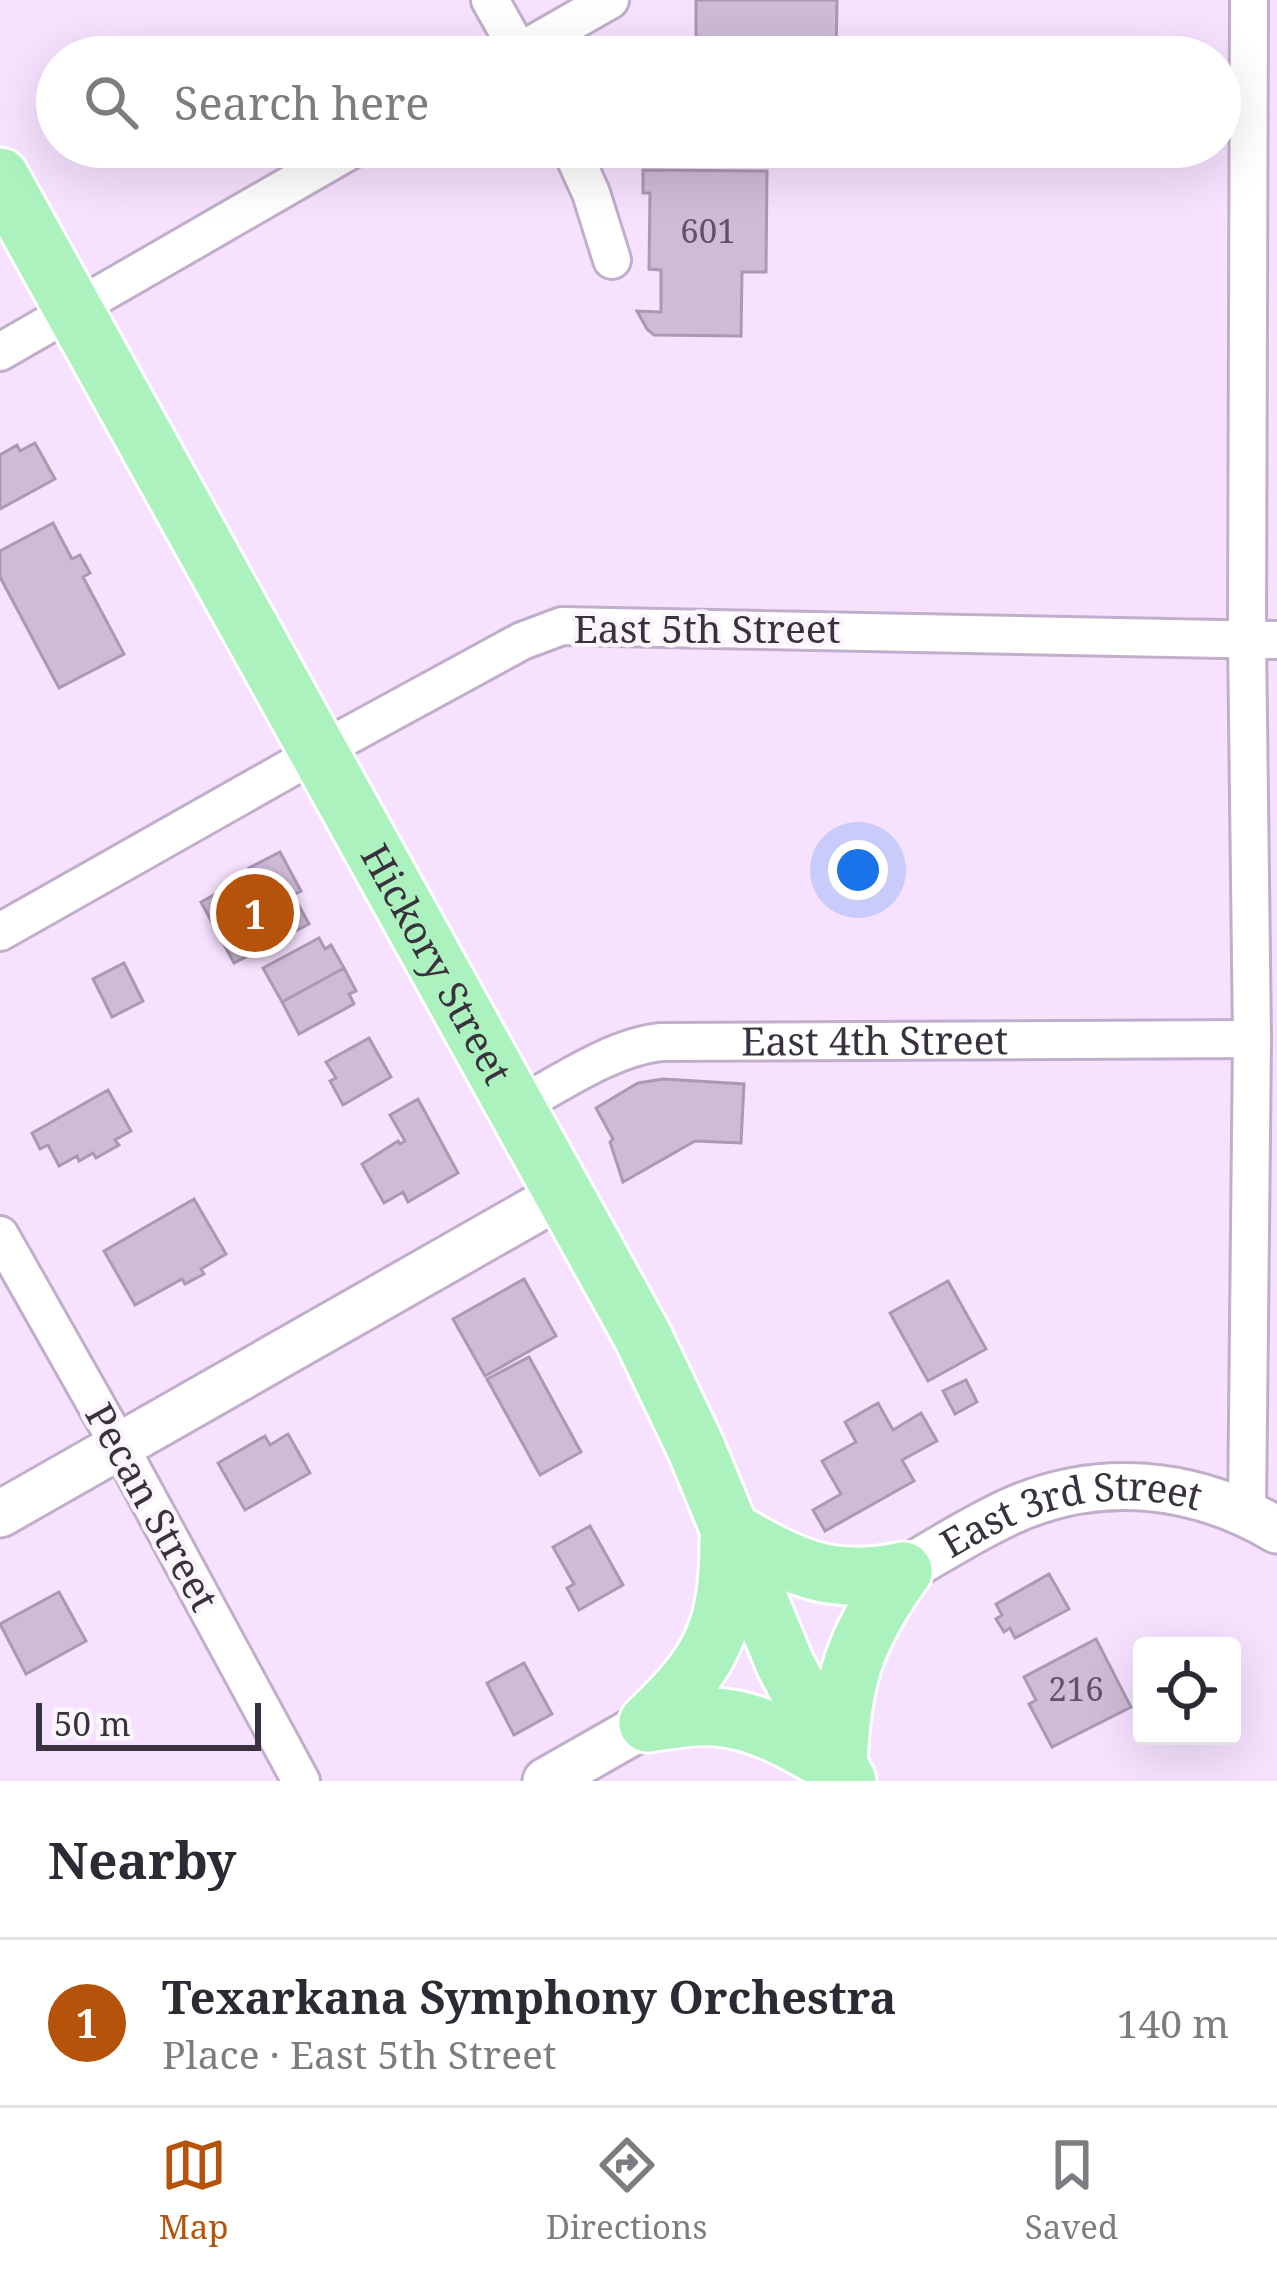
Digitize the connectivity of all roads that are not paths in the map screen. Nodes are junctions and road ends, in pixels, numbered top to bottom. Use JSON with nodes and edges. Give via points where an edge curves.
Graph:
{"nodes":[{"id":1,"x":490,"y":0,"type":"edge"},
{"id":2,"x":610,"y":0,"type":"edge"},
{"id":3,"x":1249,"y":0,"type":"edge"},
{"id":4,"x":508,"y":36,"type":"edge"},
{"id":5,"x":549,"y":36,"type":"edge"},
{"id":6,"x":1263,"y":52,"type":"edge"},
{"id":7,"x":1241,"y":114,"type":"edge"},
{"id":8,"x":320,"y":168,"type":"edge"},
{"id":9,"x":579,"y":168,"type":"edge"},
{"id":10,"x":1237,"y":168,"type":"edge"},
{"id":11,"x":0,"y":178,"type":"edge"},
{"id":12,"x":612,"y":260,"type":"dead end"},
{"id":13,"x":75,"y":311,"type":"junction"},
{"id":14,"x":0,"y":352,"type":"edge"},
{"id":15,"x":1262,"y":639,"type":"edge"},
{"id":16,"x":320,"y":751,"type":"junction"},
{"id":17,"x":0,"y":932,"type":"edge"},
{"id":18,"x":1252,"y":1039,"type":"junction"},
{"id":19,"x":515,"y":1108,"type":"junction"},
{"id":20,"x":564,"y":1193,"type":"junction"},
{"id":21,"x":0,"y":1235,"type":"edge"},
{"id":22,"x":120,"y":1447,"type":"junction"},
{"id":23,"x":0,"y":1514,"type":"edge"},
{"id":24,"x":1262,"y":1522,"type":"edge"},
{"id":25,"x":729,"y":1530,"type":"junction"},
{"id":26,"x":903,"y":1571,"type":"junction"},
{"id":27,"x":648,"y":1723,"type":"junction"},
{"id":28,"x":843,"y":1774,"type":"edge"},
{"id":29,"x":301,"y":1781,"type":"edge"},
{"id":30,"x":546,"y":1781,"type":"edge"}],
"edges":[{"from":1,"to":4,"type":"street"},
{"from":2,"to":5,"type":"street"},
{"from":3,"to":6,"type":"street"},
{"from":6,"to":7,"type":"street"},
{"from":8,"to":13,"type":"street"},
{"from":9,"to":12,"type":"street"},
{"from":10,"to":15,"type":"street"},
{"from":11,"to":13,"type":"main road","name":"Hickory Street"},
{"from":13,"to":14,"type":"street"},
{"from":13,"to":16,"type":"main road","name":"Hickory Street"},
{"from":15,"to":16,"type":"street","name":"East 5th Street","via":[[562,626]]},
{"from":15,"to":18,"type":"street"},
{"from":16,"to":17,"type":"street","name":"East 5th Street"},
{"from":16,"to":19,"type":"main road","name":"Hickory Street"},
{"from":18,"to":19,"type":"street","name":"East 4th Street","via":[[641,1044]]},
{"from":18,"to":24,"type":"street"},
{"from":19,"to":20,"type":"main road","name":"Hickory Street"},
{"from":20,"to":22,"type":"street"},
{"from":20,"to":25,"type":"main road","name":"Hickory Street","via":[[662,1376]]},
{"from":21,"to":22,"type":"street","name":"Pecan Street"},
{"from":22,"to":23,"type":"street"},
{"from":22,"to":29,"type":"street","name":"Pecan Street"},
{"from":24,"to":26,"type":"street","name":"East 3rd Street","via":[[1188,1492],[1072,1490],[1009,1512]]},
{"from":25,"to":26,"type":"main road","via":[[824,1574]]},
{"from":25,"to":27,"type":"main road","via":[[713,1643],[684,1689]]},
{"from":25,"to":28,"type":"main road","name":"Hickory Street"},
{"from":26,"to":28,"type":"main road","via":[[852,1659],[840,1719]]},
{"from":27,"to":28,"type":"main road","via":[[735,1720],[789,1738]]},
{"from":27,"to":30,"type":"street"}]}
